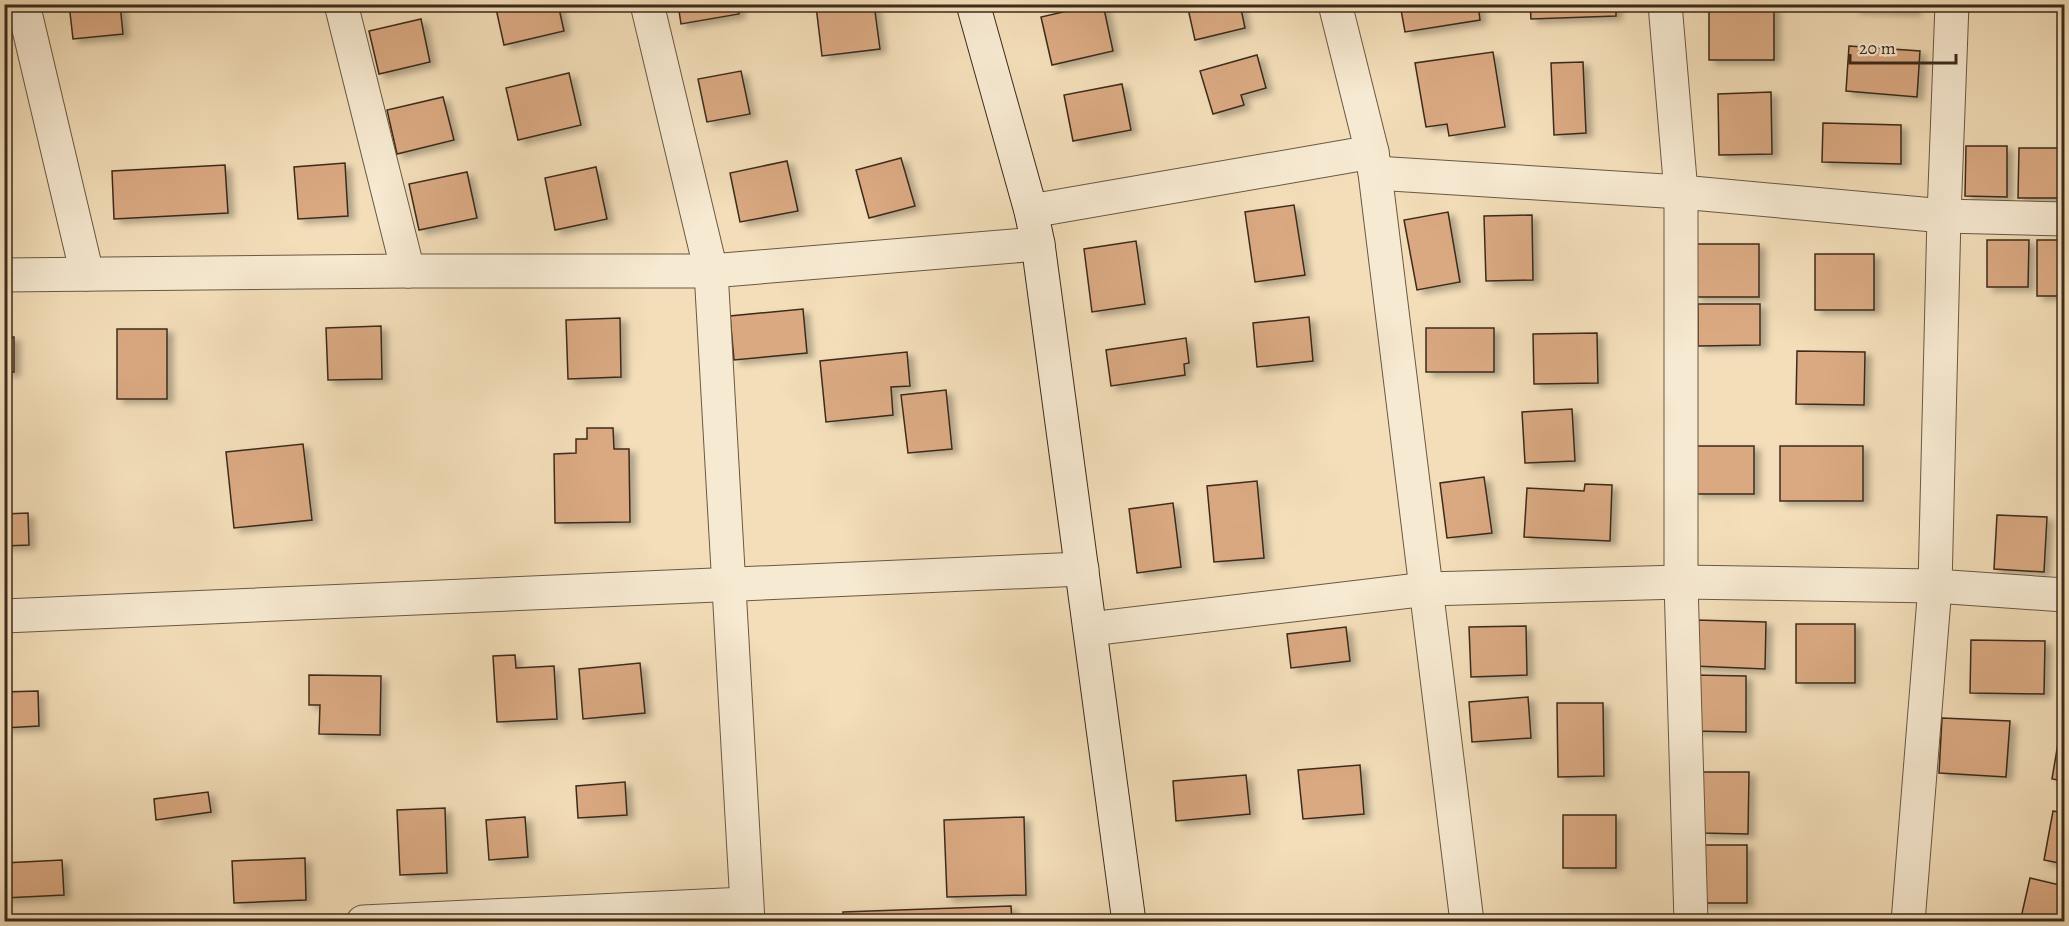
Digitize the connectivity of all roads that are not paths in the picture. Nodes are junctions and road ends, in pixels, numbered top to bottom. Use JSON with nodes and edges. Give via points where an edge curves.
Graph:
{"nodes":[{"id":1,"x":23,"y":4,"type":"edge"},
{"id":2,"x":341,"y":4,"type":"edge"},
{"id":3,"x":647,"y":4,"type":"edge"},
{"id":4,"x":973,"y":4,"type":"edge"},
{"id":5,"x":1335,"y":4,"type":"edge"},
{"id":6,"x":1665,"y":4,"type":"edge"},
{"id":7,"x":1952,"y":4,"type":"edge"},
{"id":8,"x":1373,"y":163,"type":"junction"},
{"id":9,"x":1681,"y":192,"type":"junction"},
{"id":10,"x":1031,"y":211,"type":"junction"},
{"id":11,"x":1944,"y":216,"type":"junction"},
{"id":12,"x":2064,"y":219,"type":"edge"},
{"id":13,"x":1038,"y":244,"type":"junction"},
{"id":14,"x":408,"y":271,"type":"junction"},
{"id":15,"x":711,"y":271,"type":"junction"},
{"id":16,"x":87,"y":274,"type":"junction"},
{"id":17,"x":4,"y":275,"type":"edge"},
{"id":18,"x":1082,"y":569,"type":"junction"},
{"id":19,"x":1681,"y":582,"type":"junction"},
{"id":20,"x":728,"y":584,"type":"junction"},
{"id":21,"x":1935,"y":586,"type":"junction"},
{"id":22,"x":1427,"y":589,"type":"junction"},
{"id":23,"x":2064,"y":595,"type":"edge"},
{"id":24,"x":4,"y":616,"type":"edge"},
{"id":25,"x":1090,"y":629,"type":"junction"},
{"id":26,"x":746,"y":913,"type":"edge"},
{"id":27,"x":425,"y":920,"type":"edge"},
{"id":28,"x":363,"y":921,"type":"edge"},
{"id":29,"x":1129,"y":921,"type":"edge"},
{"id":30,"x":1467,"y":921,"type":"edge"},
{"id":31,"x":1691,"y":921,"type":"edge"},
{"id":32,"x":1908,"y":921,"type":"edge"}],
"edges":[{"from":1,"to":16,"type":"street"},
{"from":2,"to":14,"type":"street"},
{"from":3,"to":15,"type":"street"},
{"from":4,"to":10,"type":"street"},
{"from":5,"to":8,"type":"street"},
{"from":6,"to":9,"type":"street"},
{"from":7,"to":11,"type":"street"},
{"from":8,"to":9,"type":"street"},
{"from":8,"to":10,"type":"street"},
{"from":8,"to":22,"type":"street"},
{"from":9,"to":11,"type":"street"},
{"from":9,"to":19,"type":"street"},
{"from":10,"to":13,"type":"street"},
{"from":11,"to":12,"type":"street"},
{"from":11,"to":21,"type":"street"},
{"from":13,"to":15,"type":"street"},
{"from":13,"to":18,"type":"street"},
{"from":14,"to":15,"type":"street"},
{"from":14,"to":16,"type":"street"},
{"from":15,"to":20,"type":"street"},
{"from":16,"to":17,"type":"street"},
{"from":18,"to":20,"type":"street"},
{"from":18,"to":25,"type":"street"},
{"from":19,"to":21,"type":"street"},
{"from":19,"to":22,"type":"street"},
{"from":19,"to":31,"type":"street"},
{"from":20,"to":24,"type":"street"},
{"from":20,"to":26,"type":"street"},
{"from":21,"to":23,"type":"street"},
{"from":21,"to":32,"type":"street"},
{"from":22,"to":25,"type":"street"},
{"from":22,"to":30,"type":"street"},
{"from":25,"to":29,"type":"street"},
{"from":26,"to":27,"type":"street"},
{"from":27,"to":28,"type":"street"}]}
